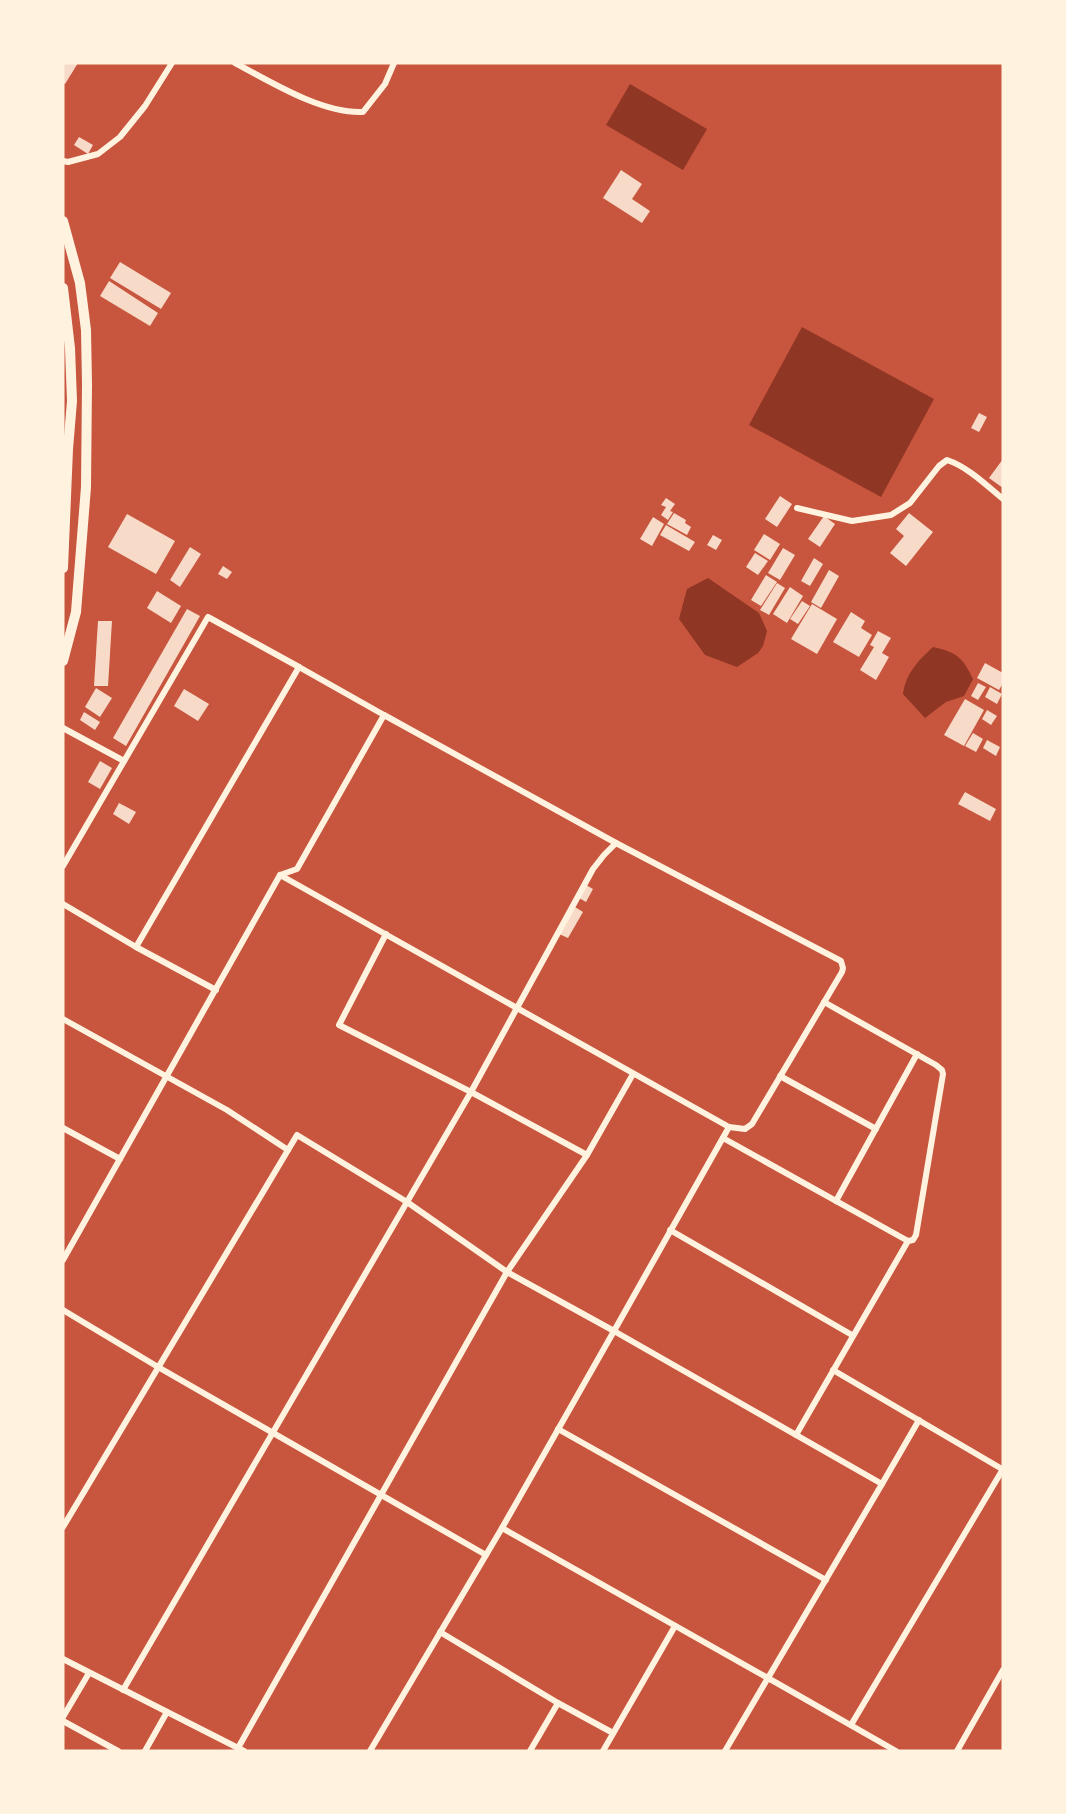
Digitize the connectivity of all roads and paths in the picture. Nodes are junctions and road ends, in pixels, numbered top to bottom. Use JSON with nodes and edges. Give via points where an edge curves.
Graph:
{"nodes":[{"id":1,"x":172,"y":63,"type":"edge"},
{"id":2,"x":235,"y":63,"type":"edge"},
{"id":3,"x":394,"y":63,"type":"edge"},
{"id":4,"x":63,"y":161,"type":"edge"},
{"id":5,"x":63,"y":221,"type":"edge"},
{"id":6,"x":63,"y":288,"type":"edge"},
{"id":7,"x":1003,"y":500,"type":"edge"},
{"id":8,"x":797,"y":508,"type":"dead end"},
{"id":9,"x":64,"y":540,"type":"edge"},
{"id":10,"x":63,"y":568,"type":"edge"},
{"id":11,"x":63,"y":662,"type":"edge"},
{"id":12,"x":299,"y":668,"type":"junction"},
{"id":13,"x":384,"y":715,"type":"junction"},
{"id":14,"x":63,"y":728,"type":"edge"},
{"id":15,"x":124,"y":761,"type":"junction"},
{"id":16,"x":615,"y":843,"type":"junction"},
{"id":17,"x":63,"y":866,"type":"edge"},
{"id":18,"x":280,"y":875,"type":"junction"},
{"id":19,"x":63,"y":904,"type":"edge"},
{"id":20,"x":386,"y":934,"type":"junction"},
{"id":21,"x":136,"y":947,"type":"junction"},
{"id":22,"x":216,"y":990,"type":"junction"},
{"id":23,"x":824,"y":1002,"type":"junction"},
{"id":24,"x":518,"y":1009,"type":"junction"},
{"id":25,"x":63,"y":1019,"type":"edge"},
{"id":26,"x":917,"y":1054,"type":"junction"},
{"id":27,"x":633,"y":1074,"type":"junction"},
{"id":28,"x":167,"y":1076,"type":"junction"},
{"id":29,"x":780,"y":1076,"type":"junction"},
{"id":30,"x":471,"y":1092,"type":"junction"},
{"id":31,"x":729,"y":1127,"type":"junction"},
{"id":32,"x":63,"y":1128,"type":"edge"},
{"id":33,"x":876,"y":1129,"type":"junction"},
{"id":34,"x":723,"y":1138,"type":"junction"},
{"id":35,"x":288,"y":1150,"type":"junction"},
{"id":36,"x":587,"y":1155,"type":"junction"},
{"id":37,"x":120,"y":1159,"type":"junction"},
{"id":38,"x":836,"y":1201,"type":"junction"},
{"id":39,"x":407,"y":1202,"type":"junction"},
{"id":40,"x":670,"y":1230,"type":"junction"},
{"id":41,"x":63,"y":1240,"type":"edge"},
{"id":42,"x":908,"y":1241,"type":"junction"},
{"id":43,"x":72,"y":1245,"type":"junction"},
{"id":44,"x":63,"y":1260,"type":"edge"},
{"id":45,"x":507,"y":1272,"type":"junction"},
{"id":46,"x":63,"y":1310,"type":"edge"},
{"id":47,"x":614,"y":1331,"type":"junction"},
{"id":48,"x":852,"y":1335,"type":"junction"},
{"id":49,"x":158,"y":1367,"type":"junction"},
{"id":50,"x":833,"y":1370,"type":"junction"},
{"id":51,"x":919,"y":1420,"type":"junction"},
{"id":52,"x":558,"y":1429,"type":"junction"},
{"id":53,"x":272,"y":1433,"type":"junction"},
{"id":54,"x":796,"y":1435,"type":"junction"},
{"id":55,"x":1003,"y":1469,"type":"edge"},
{"id":56,"x":882,"y":1484,"type":"junction"},
{"id":57,"x":381,"y":1496,"type":"junction"},
{"id":58,"x":63,"y":1527,"type":"edge"},
{"id":59,"x":502,"y":1528,"type":"junction"},
{"id":60,"x":486,"y":1555,"type":"junction"},
{"id":61,"x":826,"y":1580,"type":"junction"},
{"id":62,"x":675,"y":1626,"type":"junction"},
{"id":63,"x":440,"y":1632,"type":"junction"},
{"id":64,"x":63,"y":1659,"type":"edge"},
{"id":65,"x":1003,"y":1670,"type":"edge"},
{"id":66,"x":89,"y":1672,"type":"junction"},
{"id":67,"x":769,"y":1679,"type":"junction"},
{"id":68,"x":123,"y":1690,"type":"junction"},
{"id":69,"x":558,"y":1702,"type":"junction"},
{"id":70,"x":167,"y":1712,"type":"junction"},
{"id":71,"x":63,"y":1719,"type":"edge"},
{"id":72,"x":851,"y":1725,"type":"junction"},
{"id":73,"x":614,"y":1733,"type":"junction"},
{"id":74,"x":241,"y":1750,"type":"edge"},
{"id":75,"x":118,"y":1751,"type":"edge"},
{"id":76,"x":145,"y":1751,"type":"edge"},
{"id":77,"x":370,"y":1751,"type":"edge"},
{"id":78,"x":530,"y":1751,"type":"edge"},
{"id":79,"x":603,"y":1751,"type":"edge"},
{"id":80,"x":725,"y":1751,"type":"edge"},
{"id":81,"x":896,"y":1751,"type":"edge"},
{"id":82,"x":957,"y":1751,"type":"edge"}],
"edges":[{"from":1,"to":4,"type":"street","via":[[120,137],[98,154]]},
{"from":2,"to":3,"type":"street","via":[[323,106],[352,113],[363,112],[385,84]]},
{"from":5,"to":11,"type":"main road","via":[[80,283],[87,384],[86,487],[76,612]]},
{"from":6,"to":9,"type":"main road","via":[[72,401]]},
{"from":7,"to":8,"type":"street","via":[[955,462],[947,460],[910,503],[891,515],[852,521]]},
{"from":9,"to":10,"type":"main road"},
{"from":12,"to":13,"type":"street"},
{"from":12,"to":15,"type":"street","via":[[208,617]]},
{"from":12,"to":21,"type":"street"},
{"from":13,"to":16,"type":"street"},
{"from":13,"to":18,"type":"street","via":[[297,869]]},
{"from":14,"to":15,"type":"street"},
{"from":15,"to":17,"type":"street"},
{"from":16,"to":23,"type":"street","via":[[841,961],[842,972]]},
{"from":16,"to":24,"type":"street","via":[[593,869]]},
{"from":18,"to":20,"type":"street"},
{"from":18,"to":22,"type":"street"},
{"from":19,"to":21,"type":"street"},
{"from":20,"to":24,"type":"street"},
{"from":20,"to":30,"type":"street","via":[[339,1025]]},
{"from":21,"to":22,"type":"street"},
{"from":22,"to":28,"type":"street"},
{"from":23,"to":26,"type":"street"},
{"from":23,"to":29,"type":"street"},
{"from":24,"to":27,"type":"street"},
{"from":24,"to":30,"type":"street"},
{"from":25,"to":28,"type":"street"},
{"from":26,"to":33,"type":"street"},
{"from":26,"to":42,"type":"street","via":[[943,1074],[916,1235]]},
{"from":27,"to":31,"type":"street"},
{"from":27,"to":36,"type":"street"},
{"from":28,"to":35,"type":"street"},
{"from":28,"to":37,"type":"street"},
{"from":29,"to":31,"type":"street","via":[[752,1124],[746,1129]]},
{"from":29,"to":33,"type":"street"},
{"from":30,"to":36,"type":"street"},
{"from":30,"to":39,"type":"street"},
{"from":31,"to":34,"type":"street"},
{"from":32,"to":37,"type":"street"},
{"from":33,"to":38,"type":"street"},
{"from":34,"to":38,"type":"street"},
{"from":34,"to":40,"type":"street"},
{"from":35,"to":39,"type":"street","via":[[297,1136]]},
{"from":35,"to":49,"type":"street"},
{"from":36,"to":45,"type":"street"},
{"from":37,"to":43,"type":"street"},
{"from":38,"to":42,"type":"street"},
{"from":39,"to":45,"type":"street"},
{"from":39,"to":53,"type":"street"},
{"from":40,"to":47,"type":"street"},
{"from":40,"to":48,"type":"street"},
{"from":41,"to":43,"type":"street"},
{"from":42,"to":48,"type":"street"},
{"from":43,"to":44,"type":"street"},
{"from":45,"to":47,"type":"street"},
{"from":45,"to":57,"type":"street"},
{"from":46,"to":49,"type":"street"},
{"from":47,"to":52,"type":"street"},
{"from":47,"to":54,"type":"street"},
{"from":48,"to":50,"type":"street"},
{"from":49,"to":53,"type":"street"},
{"from":49,"to":58,"type":"street"},
{"from":50,"to":51,"type":"street"},
{"from":50,"to":54,"type":"street"},
{"from":51,"to":55,"type":"street"},
{"from":51,"to":56,"type":"street"},
{"from":52,"to":59,"type":"street"},
{"from":52,"to":61,"type":"street"},
{"from":53,"to":57,"type":"street"},
{"from":53,"to":68,"type":"street"},
{"from":54,"to":56,"type":"street"},
{"from":55,"to":72,"type":"street"},
{"from":56,"to":61,"type":"street"},
{"from":57,"to":60,"type":"street"},
{"from":57,"to":74,"type":"street"},
{"from":59,"to":60,"type":"street"},
{"from":59,"to":62,"type":"street"},
{"from":60,"to":63,"type":"street"},
{"from":61,"to":67,"type":"street"},
{"from":62,"to":67,"type":"street"},
{"from":62,"to":73,"type":"street"},
{"from":63,"to":69,"type":"street"},
{"from":63,"to":77,"type":"street"},
{"from":64,"to":66,"type":"street"},
{"from":65,"to":82,"type":"street"},
{"from":66,"to":68,"type":"street"},
{"from":66,"to":71,"type":"street"},
{"from":67,"to":72,"type":"street"},
{"from":67,"to":80,"type":"street"},
{"from":68,"to":70,"type":"street"},
{"from":69,"to":73,"type":"street"},
{"from":69,"to":78,"type":"street"},
{"from":70,"to":74,"type":"street"},
{"from":70,"to":76,"type":"street"},
{"from":71,"to":75,"type":"street"},
{"from":72,"to":81,"type":"street"},
{"from":73,"to":79,"type":"street"}]}
